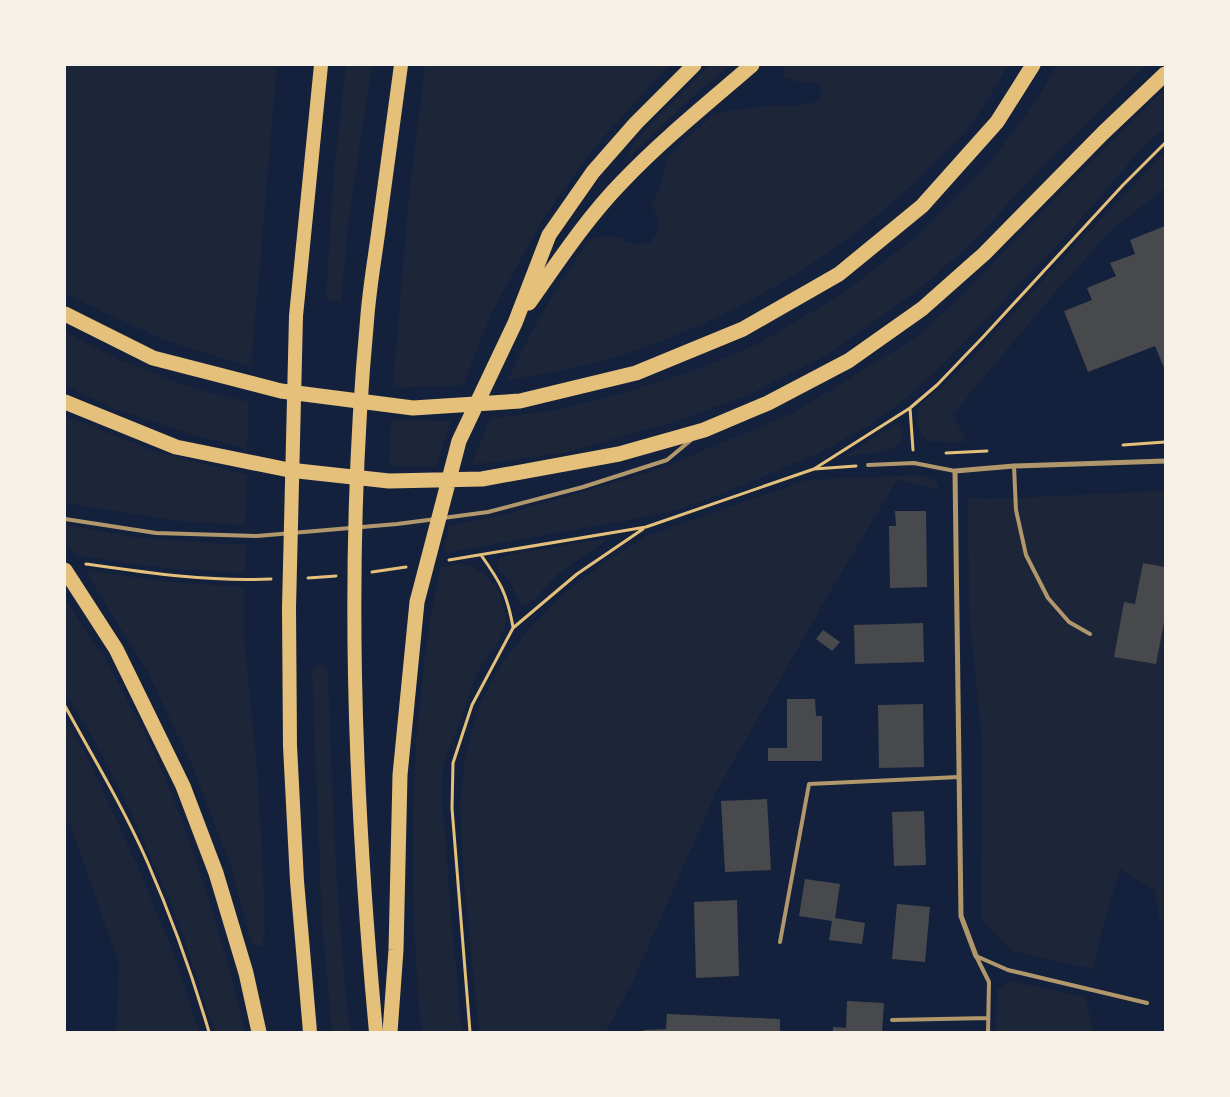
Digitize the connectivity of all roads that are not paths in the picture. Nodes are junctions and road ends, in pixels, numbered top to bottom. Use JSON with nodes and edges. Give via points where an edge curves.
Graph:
{"nodes":[{"id":1,"x":321,"y":65,"type":"edge"},
{"id":2,"x":401,"y":65,"type":"edge"},
{"id":3,"x":694,"y":65,"type":"edge"},
{"id":4,"x":752,"y":65,"type":"edge"},
{"id":5,"x":1033,"y":65,"type":"edge"},
{"id":6,"x":1165,"y":74,"type":"edge"},
{"id":7,"x":65,"y":314,"type":"edge"},
{"id":8,"x":515,"y":323,"type":"junction"},
{"id":9,"x":65,"y":402,"type":"edge"},
{"id":10,"x":704,"y":430,"type":"junction"},
{"id":11,"x":1165,"y":461,"type":"edge"},
{"id":12,"x":868,"y":465,"type":"road end"},
{"id":13,"x":1014,"y":466,"type":"junction"},
{"id":14,"x":955,"y":471,"type":"junction"},
{"id":15,"x":65,"y":519,"type":"edge"},
{"id":16,"x":65,"y":570,"type":"edge"},
{"id":17,"x":1090,"y":634,"type":"dead end"},
{"id":18,"x":959,"y":777,"type":"junction"},
{"id":19,"x":780,"y":942,"type":"dead end"},
{"id":20,"x":976,"y":956,"type":"junction"},
{"id":21,"x":1147,"y":1003,"type":"dead end"},
{"id":22,"x":988,"y":1018,"type":"junction"},
{"id":23,"x":892,"y":1020,"type":"dead end"},
{"id":24,"x":259,"y":1032,"type":"edge"},
{"id":25,"x":310,"y":1032,"type":"edge"},
{"id":26,"x":376,"y":1032,"type":"edge"},
{"id":27,"x":390,"y":1032,"type":"edge"},
{"id":28,"x":988,"y":1032,"type":"edge"}],
"edges":[{"from":1,"to":25,"type":"highway","via":[[296,316],[289,608],[290,746],[296,872]]},
{"from":2,"to":26,"type":"highway","via":[[367,320],[357,462],[354,607],[359,802]]},
{"from":3,"to":8,"type":"highway","via":[[593,172],[560,219],[549,235]]},
{"from":4,"to":8,"type":"highway","via":[[622,182],[575,237]]},
{"from":5,"to":7,"type":"highway","via":[[997,122],[922,206],[839,274],[743,329],[636,373],[520,401],[413,408],[281,392],[153,358]]},
{"from":6,"to":10,"type":"highway","via":[[984,254],[923,308],[848,361],[768,403]]},
{"from":8,"to":27,"type":"highway","via":[[459,442],[417,602],[400,775],[396,950]]},
{"from":9,"to":10,"type":"highway","via":[[176,447],[289,470],[389,482],[482,479],[619,454]]},
{"from":10,"to":15,"type":"lane","via":[[667,460],[488,512],[397,524],[257,536],[156,533]]},
{"from":11,"to":13,"type":"street"},
{"from":12,"to":14,"type":"lane","via":[[914,463]]},
{"from":13,"to":14,"type":"street"},
{"from":13,"to":17,"type":"lane","via":[[1016,510],[1026,555],[1048,598],[1069,622]]},
{"from":14,"to":18,"type":"street"},
{"from":16,"to":24,"type":"highway","via":[[116,649],[183,786],[212,864],[246,973]]},
{"from":18,"to":19,"type":"lane","via":[[809,784]]},
{"from":18,"to":20,"type":"street","via":[[961,916]]},
{"from":20,"to":21,"type":"lane","via":[[1008,970]]},
{"from":20,"to":22,"type":"lane","via":[[989,982]]},
{"from":22,"to":23,"type":"lane"},
{"from":22,"to":28,"type":"lane"}]}
